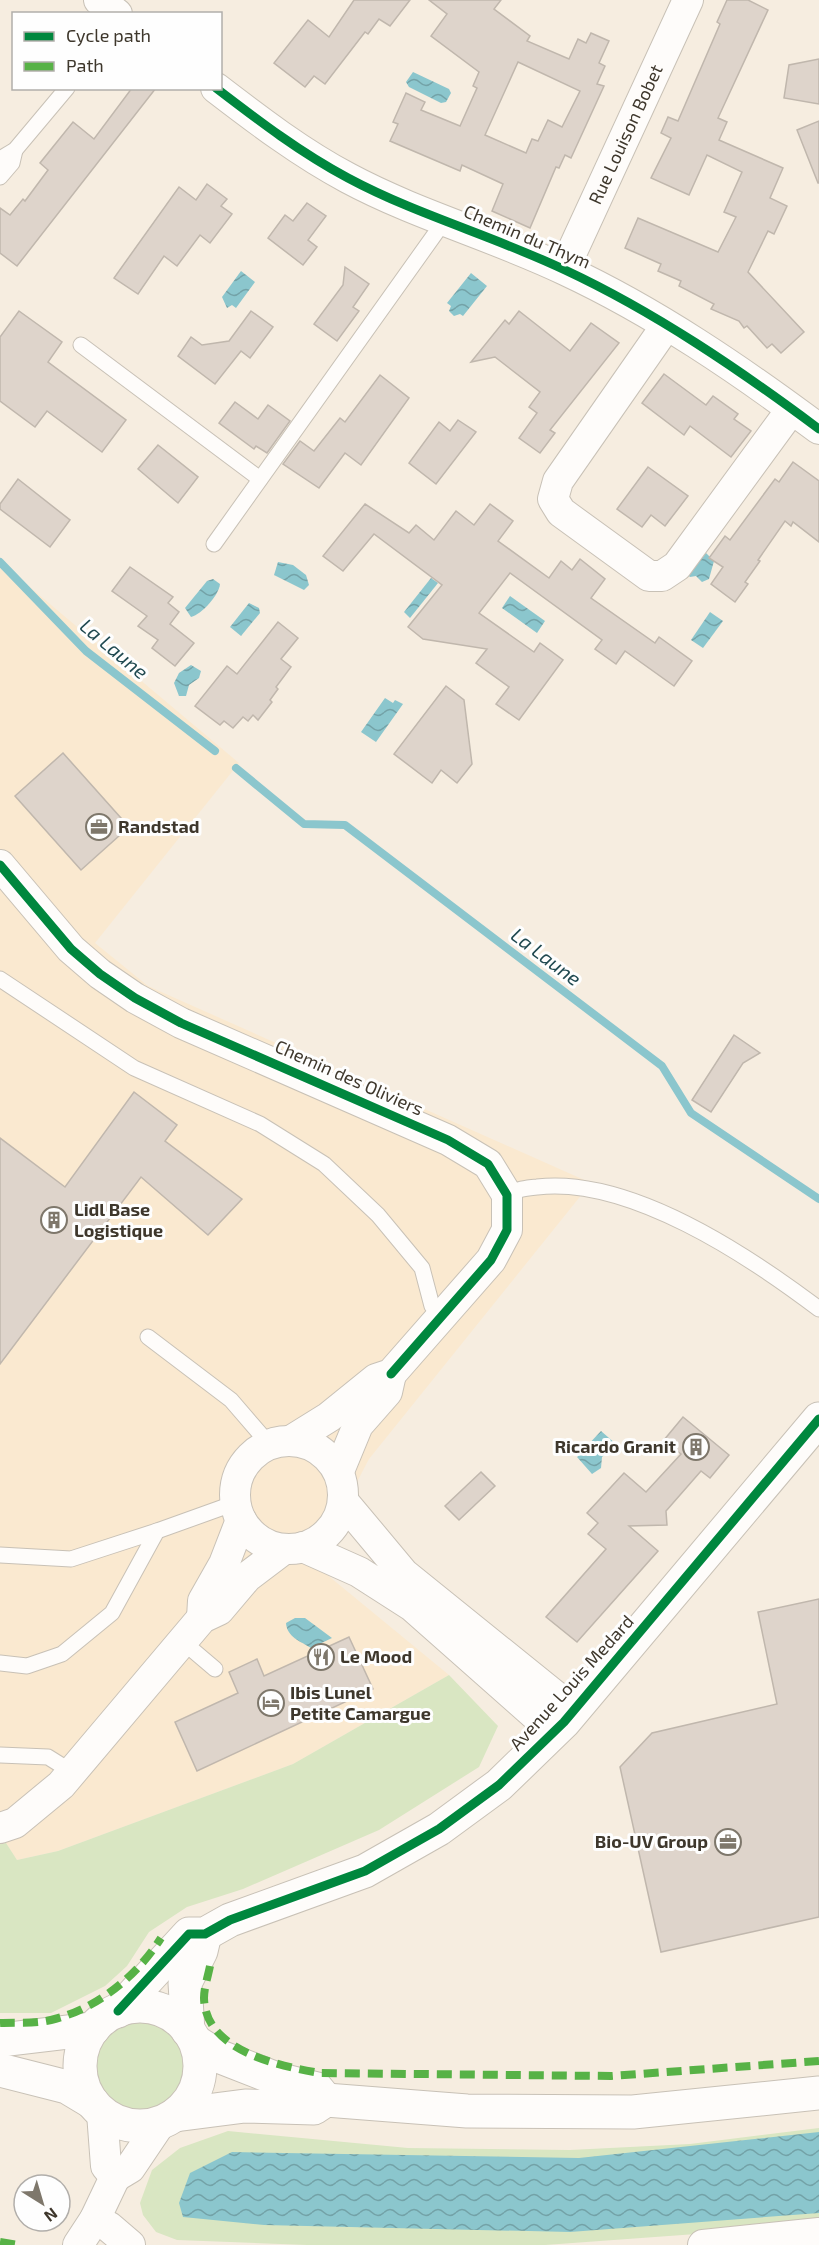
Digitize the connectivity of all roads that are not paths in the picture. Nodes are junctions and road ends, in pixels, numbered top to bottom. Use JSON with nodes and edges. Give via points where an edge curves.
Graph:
{"nodes":[{"id":1,"x":99,"y":0,"type":"edge"},
{"id":2,"x":688,"y":0,"type":"edge"},
{"id":3,"x":114,"y":12,"type":"edge"},
{"id":4,"x":65,"y":90,"type":"edge"},
{"id":5,"x":219,"y":90,"type":"edge"},
{"id":6,"x":15,"y":150,"type":"junction"},
{"id":7,"x":0,"y":159,"type":"edge"},
{"id":8,"x":0,"y":177,"type":"edge"},
{"id":9,"x":445,"y":220,"type":"junction"},
{"id":10,"x":564,"y":269,"type":"junction"},
{"id":11,"x":666,"y":326,"type":"junction"},
{"id":12,"x":81,"y":345,"type":"dead end"},
{"id":13,"x":791,"y":411,"type":"junction"},
{"id":14,"x":819,"y":429,"type":"edge"},
{"id":15,"x":260,"y":479,"type":"junction"},
{"id":16,"x":214,"y":544,"type":"dead end"},
{"id":17,"x":0,"y":865,"type":"edge"},
{"id":18,"x":0,"y":979,"type":"edge"},
{"id":19,"x":507,"y":1195,"type":"junction"},
{"id":20,"x":819,"y":1310,"type":"edge"},
{"id":21,"x":442,"y":1317,"type":"junction"},
{"id":22,"x":148,"y":1337,"type":"dead end"},
{"id":23,"x":391,"y":1374,"type":"junction"},
{"id":24,"x":817,"y":1426,"type":"edge"},
{"id":25,"x":280,"y":1442,"type":"junction"},
{"id":26,"x":339,"y":1471,"type":"junction"},
{"id":27,"x":343,"y":1501,"type":"junction"},
{"id":28,"x":238,"y":1511,"type":"junction"},
{"id":29,"x":157,"y":1531,"type":"junction"},
{"id":30,"x":294,"y":1548,"type":"junction"},
{"id":31,"x":0,"y":1555,"type":"edge"},
{"id":32,"x":202,"y":1618,"type":"junction"},
{"id":33,"x":182,"y":1641,"type":"junction"},
{"id":34,"x":0,"y":1663,"type":"edge"},
{"id":35,"x":215,"y":1669,"type":"dead end"},
{"id":36,"x":564,"y":1722,"type":"junction"},
{"id":37,"x":0,"y":1755,"type":"edge"},
{"id":38,"x":72,"y":1772,"type":"junction"},
{"id":39,"x":0,"y":1828,"type":"edge"},
{"id":40,"x":205,"y":1934,"type":"junction"},
{"id":41,"x":106,"y":2020,"type":"junction"},
{"id":42,"x":192,"y":2037,"type":"junction"},
{"id":43,"x":0,"y":2040,"type":"edge"},
{"id":44,"x":0,"y":2070,"type":"edge"},
{"id":45,"x":819,"y":2093,"type":"edge"},
{"id":46,"x":326,"y":2100,"type":"junction"},
{"id":47,"x":97,"y":2107,"type":"junction"},
{"id":48,"x":168,"y":2118,"type":"junction"},
{"id":49,"x":115,"y":2177,"type":"junction"},
{"id":50,"x":95,"y":2219,"type":"junction"},
{"id":51,"x":819,"y":2232,"type":"edge"},
{"id":52,"x":78,"y":2245,"type":"edge"},
{"id":53,"x":130,"y":2245,"type":"edge"},
{"id":54,"x":704,"y":2245,"type":"edge"}],
"edges":[{"from":1,"to":3,"type":"street"},
{"from":2,"to":10,"type":"street","name":"Rue Louison Bobet"},
{"from":4,"to":6,"type":"lane"},
{"from":5,"to":9,"type":"street","name":"Chemin du Thym","via":[[303,152],[372,189]]},
{"from":6,"to":7,"type":"lane"},
{"from":6,"to":8,"type":"lane","via":[[12,163]]},
{"from":9,"to":10,"type":"street","name":"Chemin du Thym"},
{"from":9,"to":15,"type":"lane"},
{"from":10,"to":11,"type":"street","name":"Chemin du Thym"},
{"from":11,"to":13,"type":"street","name":"Chemin du Thym"},
{"from":11,"to":13,"type":"street","via":[[558,481],[553,499],[561,512],[649,576],[663,576],[677,566]]},
{"from":12,"to":15,"type":"lane"},
{"from":13,"to":14,"type":"street","name":"Chemin du Thym"},
{"from":15,"to":16,"type":"lane"},
{"from":17,"to":19,"type":"street","name":"Chemin des Oliviers","via":[[71,949],[135,998],[191,1027],[448,1140],[488,1164]]},
{"from":18,"to":21,"type":"lane","via":[[134,1068],[260,1124],[324,1164],[378,1215],[422,1268],[432,1306]]},
{"from":19,"to":20,"type":"lane","via":[[516,1189],[551,1185],[597,1189],[662,1212],[771,1273]]},
{"from":19,"to":21,"type":"street","via":[[507,1230],[492,1260]]},
{"from":21,"to":23,"type":"street"},
{"from":22,"to":25,"type":"lane"},
{"from":23,"to":25,"type":"street","via":[[375,1379],[329,1417]]},
{"from":23,"to":26,"type":"street","via":[[387,1392],[358,1425]]},
{"from":24,"to":36,"type":"main road","name":"Avenue Louis Medard"},
{"from":25,"to":26,"type":"street","via":[[320,1449]]},
{"from":25,"to":28,"type":"street","via":[[253,1454],[242,1468],[236,1485]]},
{"from":26,"to":27,"type":"street"},
{"from":27,"to":30,"type":"street","via":[[330,1530],[318,1541]]},
{"from":27,"to":36,"type":"street","via":[[404,1574],[559,1699]]},
{"from":28,"to":29,"type":"lane"},
{"from":28,"to":30,"type":"street","via":[[252,1534],[267,1544]]},
{"from":28,"to":32,"type":"street","via":[[224,1564],[202,1601]]},
{"from":29,"to":31,"type":"lane","via":[[71,1559]]},
{"from":29,"to":34,"type":"lane","via":[[112,1613],[62,1654],[27,1666]]},
{"from":30,"to":32,"type":"street","via":[[248,1577],[219,1610]]},
{"from":30,"to":36,"type":"street","via":[[359,1572],[412,1606],[542,1720]]},
{"from":32,"to":33,"type":"street"},
{"from":33,"to":35,"type":"lane"},
{"from":33,"to":38,"type":"street"},
{"from":36,"to":40,"type":"main road","name":"Avenue Louis Medard","via":[[499,1785],[404,1851],[365,1871],[230,1920]]},
{"from":37,"to":38,"type":"lane","via":[[48,1757]]},
{"from":38,"to":39,"type":"street","via":[[15,1823]]},
{"from":40,"to":41,"type":"main road","name":"Avenue Louis Medard","via":[[189,1934]]},
{"from":40,"to":42,"type":"main road","via":[[185,1983]]},
{"from":41,"to":42,"type":"main road","via":[[141,2007],[164,2012]]},
{"from":41,"to":43,"type":"main road"},
{"from":41,"to":47,"type":"main road","via":[[83,2050],[80,2073]]},
{"from":42,"to":46,"type":"main road","via":[[218,2056],[277,2079],[317,2089]]},
{"from":42,"to":48,"type":"main road","via":[[199,2060],[195,2091]]},
{"from":44,"to":47,"type":"main road","via":[[67,2087]]},
{"from":45,"to":46,"type":"main road","via":[[633,2112],[467,2110]]},
{"from":46,"to":48,"type":"main road","via":[[314,2108],[245,2106]]},
{"from":47,"to":48,"type":"main road","via":[[131,2126]]},
{"from":47,"to":49,"type":"street","via":[[106,2166]]},
{"from":48,"to":49,"type":"street","via":[[130,2168]]},
{"from":49,"to":50,"type":"street"},
{"from":50,"to":52,"type":"street"},
{"from":50,"to":53,"type":"street"},
{"from":51,"to":54,"type":"street"}]}
